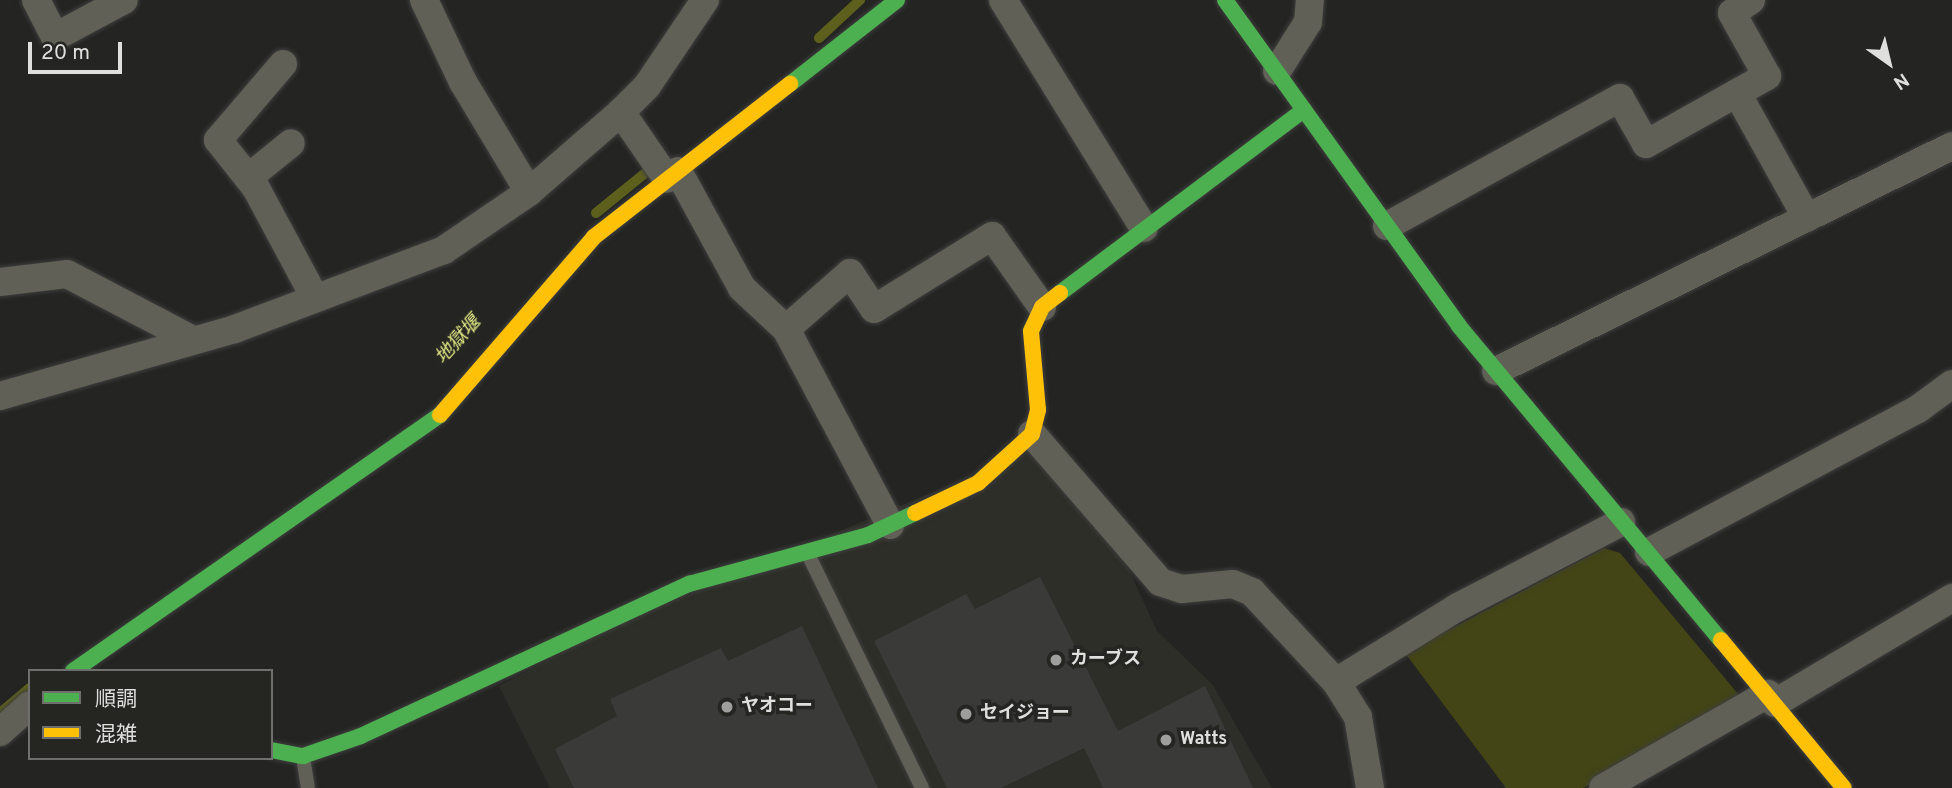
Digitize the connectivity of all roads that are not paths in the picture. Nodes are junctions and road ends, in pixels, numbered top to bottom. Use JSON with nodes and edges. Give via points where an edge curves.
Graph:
{"nodes":[{"id":1,"x":36,"y":0,"type":"edge"},
{"id":2,"x":124,"y":0,"type":"edge"},
{"id":3,"x":424,"y":0,"type":"edge"},
{"id":4,"x":705,"y":0,"type":"edge"},
{"id":5,"x":897,"y":0,"type":"edge"},
{"id":6,"x":1003,"y":0,"type":"edge"},
{"id":7,"x":1225,"y":0,"type":"edge"},
{"id":8,"x":1310,"y":0,"type":"edge"},
{"id":9,"x":1751,"y":0,"type":"edge"},
{"id":10,"x":283,"y":64,"type":"dead end"},
{"id":11,"x":1277,"y":71,"type":"junction"},
{"id":12,"x":1737,"y":93,"type":"junction"},
{"id":13,"x":1304,"y":110,"type":"junction"},
{"id":14,"x":621,"y":112,"type":"junction"},
{"id":15,"x":291,"y":143,"type":"dead end"},
{"id":16,"x":1952,"y":146,"type":"edge"},
{"id":17,"x":673,"y":175,"type":"junction"},
{"id":18,"x":248,"y":177,"type":"junction"},
{"id":19,"x":529,"y":192,"type":"junction"},
{"id":20,"x":1807,"y":218,"type":"junction"},
{"id":21,"x":1387,"y":226,"type":"junction"},
{"id":22,"x":1144,"y":228,"type":"junction"},
{"id":23,"x":0,"y":282,"type":"edge"},
{"id":24,"x":315,"y":298,"type":"junction"},
{"id":25,"x":1042,"y":307,"type":"junction"},
{"id":26,"x":786,"y":329,"type":"junction"},
{"id":27,"x":192,"y":340,"type":"junction"},
{"id":28,"x":1496,"y":371,"type":"junction"},
{"id":29,"x":1952,"y":384,"type":"edge"},
{"id":30,"x":0,"y":396,"type":"edge"},
{"id":31,"x":1032,"y":433,"type":"junction"},
{"id":32,"x":1621,"y":522,"type":"junction"},
{"id":33,"x":890,"y":525,"type":"junction"},
{"id":34,"x":1649,"y":552,"type":"junction"},
{"id":35,"x":808,"y":554,"type":"junction"},
{"id":36,"x":1952,"y":598,"type":"edge"},
{"id":37,"x":76,"y":669,"type":"edge"},
{"id":38,"x":1336,"y":682,"type":"junction"},
{"id":39,"x":1772,"y":698,"type":"junction"},
{"id":40,"x":28,"y":707,"type":"edge"},
{"id":41,"x":0,"y":732,"type":"edge"},
{"id":42,"x":273,"y":750,"type":"edge"},
{"id":43,"x":303,"y":756,"type":"junction"},
{"id":44,"x":308,"y":788,"type":"edge"},
{"id":45,"x":922,"y":788,"type":"edge"},
{"id":46,"x":1370,"y":788,"type":"edge"},
{"id":47,"x":1603,"y":788,"type":"edge"},
{"id":48,"x":1844,"y":788,"type":"edge"}],
"edges":[{"from":1,"to":2,"type":"street","via":[[55,37]]},
{"from":3,"to":19,"type":"street","via":[[463,82]]},
{"from":4,"to":14,"type":"street","via":[[647,86]]},
{"from":5,"to":17,"type":"street","via":[[793,88]]},
{"from":6,"to":22,"type":"street"},
{"from":7,"to":11,"type":"street"},
{"from":8,"to":11,"type":"street","via":[[1308,22]]},
{"from":9,"to":12,"type":"street","via":[[1732,13],[1767,76]]},
{"from":10,"to":18,"type":"street","via":[[218,140]]},
{"from":11,"to":13,"type":"street"},
{"from":12,"to":20,"type":"street"},
{"from":12,"to":21,"type":"street","via":[[1646,144],[1620,98]]},
{"from":13,"to":21,"type":"street"},
{"from":13,"to":22,"type":"street"},
{"from":14,"to":17,"type":"street"},
{"from":14,"to":19,"type":"street"},
{"from":15,"to":18,"type":"street"},
{"from":16,"to":20,"type":"street"},
{"from":17,"to":26,"type":"street","via":[[742,288]]},
{"from":17,"to":37,"type":"street","via":[[594,237],[429,428]]},
{"from":18,"to":24,"type":"street"},
{"from":19,"to":24,"type":"street","via":[[444,250]]},
{"from":20,"to":28,"type":"street"},
{"from":21,"to":28,"type":"street"},
{"from":22,"to":25,"type":"street"},
{"from":23,"to":27,"type":"street","via":[[67,274]]},
{"from":24,"to":27,"type":"street"},
{"from":25,"to":26,"type":"street","via":[[992,236],[874,309],[850,273]]},
{"from":25,"to":31,"type":"street","via":[[1031,331],[1038,410]]},
{"from":26,"to":33,"type":"street"},
{"from":27,"to":30,"type":"street"},
{"from":28,"to":32,"type":"street"},
{"from":29,"to":34,"type":"street","via":[[1918,409]]},
{"from":31,"to":33,"type":"street","via":[[978,483]]},
{"from":31,"to":38,"type":"street","via":[[1160,582],[1182,589],[1233,584],[1252,592]]},
{"from":32,"to":34,"type":"street"},
{"from":32,"to":38,"type":"street","via":[[1458,607]]},
{"from":33,"to":35,"type":"street"},
{"from":34,"to":39,"type":"street"},
{"from":35,"to":43,"type":"street","via":[[689,584],[629,608],[550,653]]},
{"from":35,"to":45,"type":"lane"},
{"from":36,"to":39,"type":"street"},
{"from":38,"to":46,"type":"street","via":[[1358,717]]},
{"from":39,"to":47,"type":"street"},
{"from":39,"to":48,"type":"street"},
{"from":40,"to":41,"type":"street"},
{"from":42,"to":43,"type":"street"},
{"from":43,"to":44,"type":"lane"}]}
